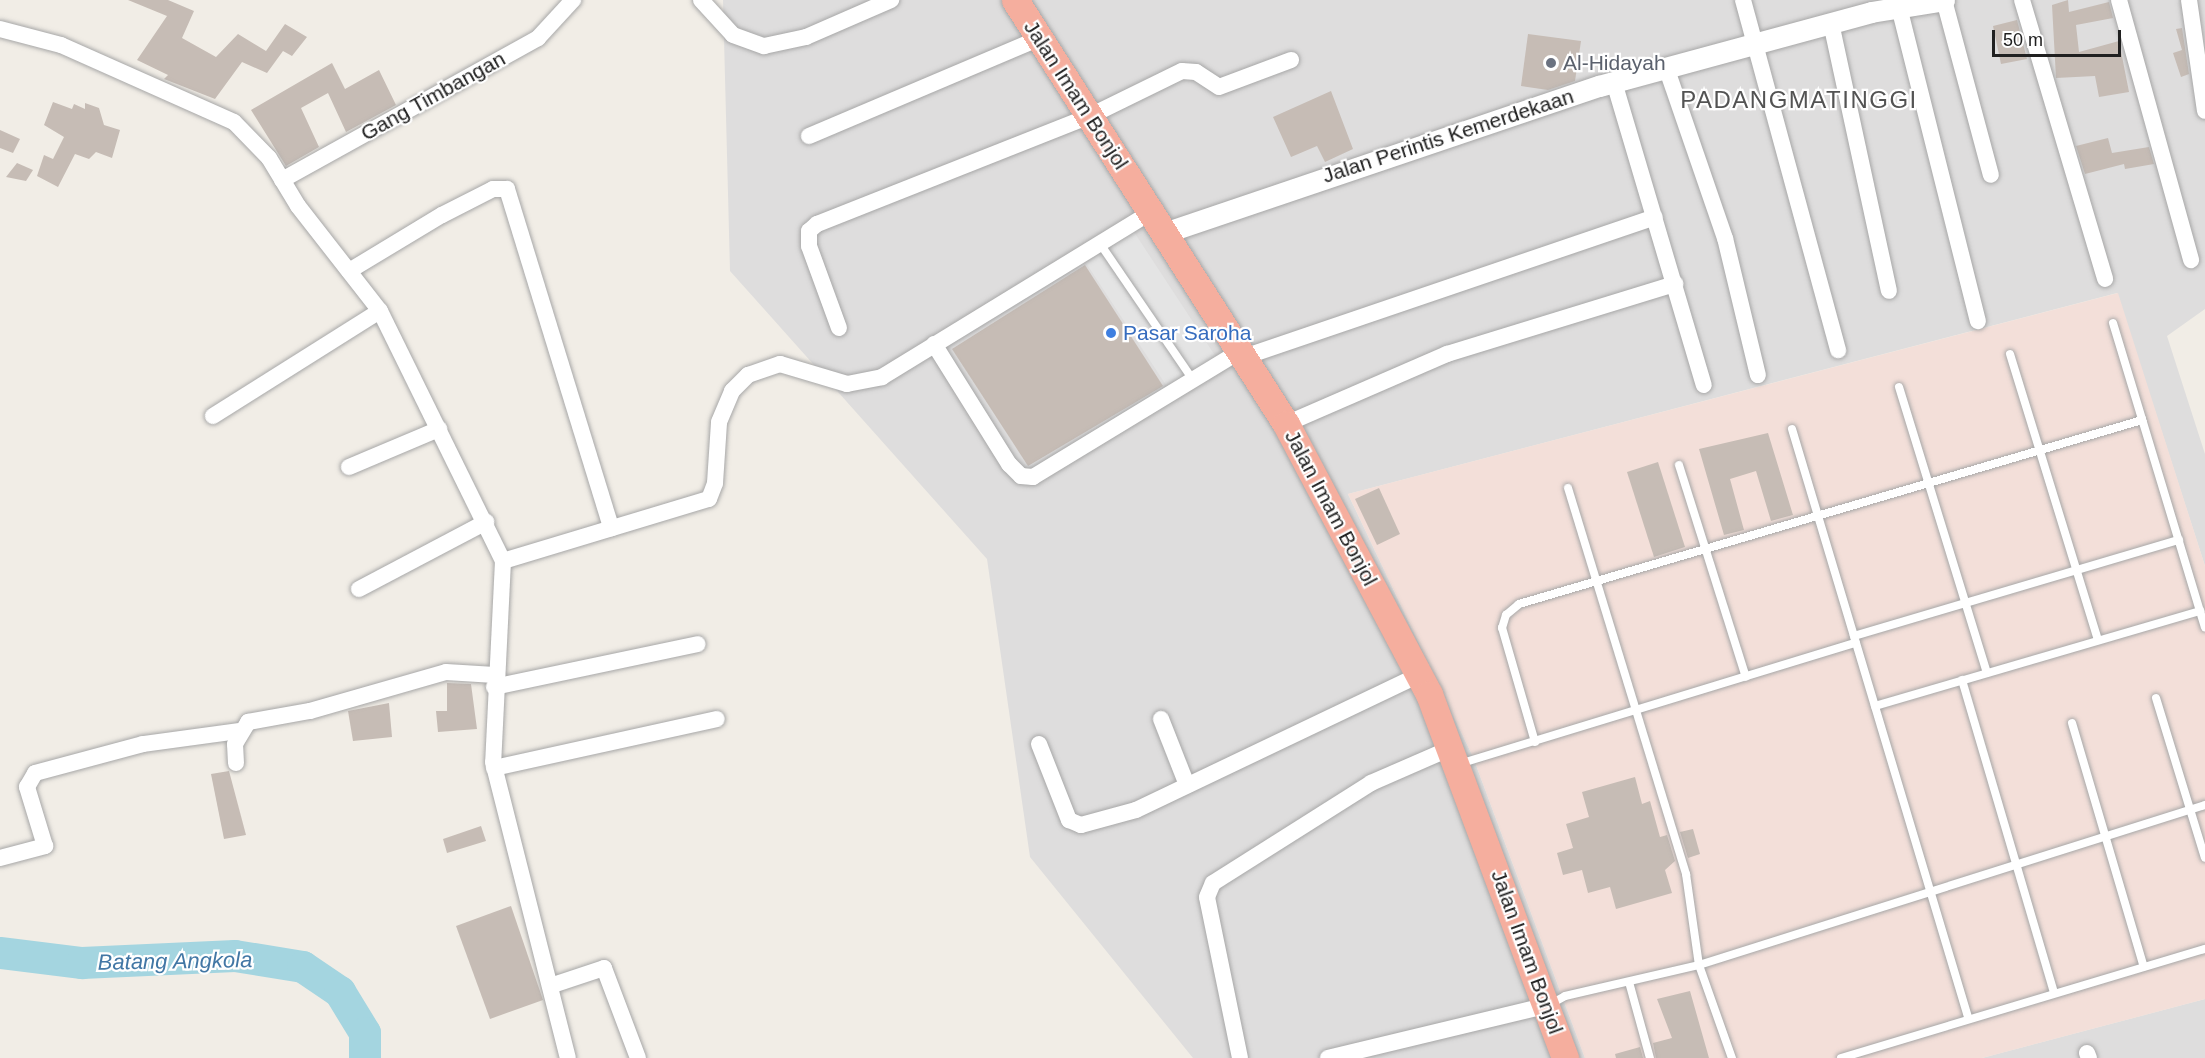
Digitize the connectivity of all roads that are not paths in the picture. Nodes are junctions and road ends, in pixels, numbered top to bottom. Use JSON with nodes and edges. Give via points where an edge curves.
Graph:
{"nodes":[{"id":1,"x":573,"y":0,"type":"edge"},
{"id":2,"x":702,"y":0,"type":"edge"},
{"id":3,"x":891,"y":0,"type":"edge"},
{"id":4,"x":1015,"y":0,"type":"edge"},
{"id":5,"x":1743,"y":0,"type":"edge"},
{"id":6,"x":1944,"y":0,"type":"edge"},
{"id":7,"x":2022,"y":0,"type":"edge"},
{"id":8,"x":2119,"y":0,"type":"edge"},
{"id":9,"x":2189,"y":0,"type":"edge"},
{"id":10,"x":1899,"y":8,"type":"junction"},
{"id":11,"x":1831,"y":23,"type":"junction"},
{"id":12,"x":0,"y":29,"type":"edge"},
{"id":13,"x":1040,"y":38,"type":"junction"},
{"id":14,"x":1754,"y":42,"type":"junction"},
{"id":15,"x":1291,"y":60,"type":"dead end"},
{"id":16,"x":1666,"y":68,"type":"junction"},
{"id":17,"x":1614,"y":82,"type":"junction"},
{"id":18,"x":2205,"y":111,"type":"edge"},
{"id":19,"x":1092,"y":115,"type":"junction"},
{"id":20,"x":810,"y":136,"type":"dead end"},
{"id":21,"x":1991,"y":175,"type":"dead end"},
{"id":22,"x":282,"y":180,"type":"junction"},
{"id":23,"x":1655,"y":217,"type":"junction"},
{"id":24,"x":1157,"y":223,"type":"junction"},
{"id":25,"x":1101,"y":245,"type":"junction"},
{"id":26,"x":2191,"y":260,"type":"dead end"},
{"id":27,"x":349,"y":271,"type":"junction"},
{"id":28,"x":2105,"y":279,"type":"dead end"},
{"id":29,"x":1675,"y":284,"type":"junction"},
{"id":30,"x":1889,"y":291,"type":"dead end"},
{"id":31,"x":380,"y":311,"type":"junction"},
{"id":32,"x":1978,"y":321,"type":"dead end"},
{"id":33,"x":2113,"y":323,"type":"dead end"},
{"id":34,"x":839,"y":328,"type":"dead end"},
{"id":35,"x":934,"y":344,"type":"junction"},
{"id":36,"x":1838,"y":350,"type":"dead end"},
{"id":37,"x":2010,"y":354,"type":"dead end"},
{"id":38,"x":1239,"y":356,"type":"junction"},
{"id":39,"x":1758,"y":375,"type":"dead end"},
{"id":40,"x":1193,"y":380,"type":"junction"},
{"id":41,"x":1704,"y":385,"type":"dead end"},
{"id":42,"x":1899,"y":387,"type":"dead end"},
{"id":43,"x":213,"y":416,"type":"dead end"},
{"id":44,"x":2142,"y":420,"type":"junction"},
{"id":45,"x":1286,"y":424,"type":"junction"},
{"id":46,"x":439,"y":429,"type":"junction"},
{"id":47,"x":1792,"y":429,"type":"dead end"},
{"id":48,"x":2040,"y":450,"type":"junction"},
{"id":49,"x":1679,"y":465,"type":"dead end"},
{"id":50,"x":348,"y":467,"type":"dead end"},
{"id":51,"x":1929,"y":483,"type":"junction"},
{"id":52,"x":1568,"y":488,"type":"dead end"},
{"id":53,"x":1818,"y":516,"type":"junction"},
{"id":54,"x":486,"y":522,"type":"junction"},
{"id":55,"x":611,"y":528,"type":"junction"},
{"id":56,"x":2179,"y":540,"type":"junction"},
{"id":57,"x":1707,"y":549,"type":"junction"},
{"id":58,"x":503,"y":561,"type":"junction"},
{"id":59,"x":2077,"y":570,"type":"junction"},
{"id":60,"x":1594,"y":582,"type":"junction"},
{"id":61,"x":359,"y":590,"type":"dead end"},
{"id":62,"x":1966,"y":603,"type":"junction"},
{"id":63,"x":2200,"y":611,"type":"junction"},
{"id":64,"x":2205,"y":627,"type":"edge"},
{"id":65,"x":1855,"y":639,"type":"junction"},
{"id":66,"x":2098,"y":640,"type":"junction"},
{"id":67,"x":698,"y":644,"type":"dead end"},
{"id":68,"x":1987,"y":673,"type":"junction"},
{"id":69,"x":1419,"y":675,"type":"junction"},
{"id":70,"x":1746,"y":677,"type":"junction"},
{"id":71,"x":1962,"y":680,"type":"junction"},
{"id":72,"x":495,"y":681,"type":"junction"},
{"id":73,"x":2156,"y":698,"type":"dead end"},
{"id":74,"x":1875,"y":706,"type":"junction"},
{"id":75,"x":1635,"y":711,"type":"junction"},
{"id":76,"x":717,"y":719,"type":"dead end"},
{"id":77,"x":1161,"y":719,"type":"dead end"},
{"id":78,"x":2072,"y":723,"type":"dead end"},
{"id":79,"x":239,"y":731,"type":"junction"},
{"id":80,"x":1535,"y":742,"type":"junction"},
{"id":81,"x":1039,"y":744,"type":"dead end"},
{"id":82,"x":1453,"y":757,"type":"junction"},
{"id":83,"x":236,"y":763,"type":"dead end"},
{"id":84,"x":494,"y":768,"type":"junction"},
{"id":85,"x":1187,"y":786,"type":"junction"},
{"id":86,"x":2205,"y":805,"type":"edge"},
{"id":87,"x":2191,"y":812,"type":"junction"},
{"id":88,"x":2106,"y":838,"type":"junction"},
{"id":89,"x":0,"y":858,"type":"edge"},
{"id":90,"x":2205,"y":858,"type":"edge"},
{"id":91,"x":2017,"y":866,"type":"junction"},
{"id":92,"x":1931,"y":893,"type":"junction"},
{"id":93,"x":2205,"y":949,"type":"edge"},
{"id":94,"x":1699,"y":965,"type":"junction"},
{"id":95,"x":2144,"y":967,"type":"junction"},
{"id":96,"x":1629,"y":982,"type":"junction"},
{"id":97,"x":550,"y":986,"type":"junction"},
{"id":98,"x":2054,"y":992,"type":"junction"},
{"id":99,"x":1549,"y":1005,"type":"junction"},
{"id":100,"x":1968,"y":1017,"type":"junction"},
{"id":101,"x":1400,"y":1038,"type":"junction"},
{"id":102,"x":568,"y":1058,"type":"edge"},
{"id":103,"x":638,"y":1058,"type":"edge"},
{"id":104,"x":1240,"y":1058,"type":"edge"},
{"id":105,"x":1328,"y":1058,"type":"edge"},
{"id":106,"x":1386,"y":1058,"type":"edge"},
{"id":107,"x":1565,"y":1058,"type":"edge"},
{"id":108,"x":1650,"y":1058,"type":"edge"},
{"id":109,"x":1732,"y":1058,"type":"edge"},
{"id":110,"x":1841,"y":1058,"type":"edge"}],
"edges":[{"from":1,"to":22,"type":"street","name":"Gang Timbangan","via":[[538,38]]},
{"from":2,"to":3,"type":"street","via":[[733,35],[764,46],[806,38]]},
{"from":4,"to":13,"type":"highway","name":"Jalan Imam Bonjol"},
{"from":5,"to":14,"type":"street"},
{"from":6,"to":10,"type":"street","name":"Jalan Perintis Kemerdekaan"},
{"from":6,"to":21,"type":"street"},
{"from":7,"to":28,"type":"street"},
{"from":8,"to":26,"type":"street"},
{"from":9,"to":18,"type":"street"},
{"from":10,"to":11,"type":"street","name":"Jalan Perintis Kemerdekaan"},
{"from":10,"to":32,"type":"street"},
{"from":11,"to":14,"type":"street","name":"Jalan Perintis Kemerdekaan"},
{"from":11,"to":30,"type":"street"},
{"from":12,"to":22,"type":"street","via":[[71,50],[234,122]]},
{"from":13,"to":19,"type":"highway","name":"Jalan Imam Bonjol"},
{"from":13,"to":20,"type":"street"},
{"from":14,"to":16,"type":"street","name":"Jalan Perintis Kemerdekaan"},
{"from":14,"to":36,"type":"street"},
{"from":15,"to":19,"type":"street","via":[[1219,87],[1196,72],[1182,71]]},
{"from":16,"to":17,"type":"street","name":"Jalan Perintis Kemerdekaan"},
{"from":16,"to":39,"type":"street","via":[[1725,238]]},
{"from":17,"to":23,"type":"street"},
{"from":17,"to":24,"type":"street","name":"Jalan Perintis Kemerdekaan"},
{"from":19,"to":24,"type":"highway","name":"Jalan Imam Bonjol"},
{"from":19,"to":34,"type":"street","via":[[812,228],[810,246]]},
{"from":22,"to":27,"type":"street"},
{"from":23,"to":29,"type":"street"},
{"from":23,"to":38,"type":"street"},
{"from":24,"to":25,"type":"street"},
{"from":24,"to":38,"type":"highway","name":"Jalan Imam Bonjol"},
{"from":25,"to":35,"type":"street"},
{"from":25,"to":40,"type":"lane"},
{"from":27,"to":31,"type":"street"},
{"from":27,"to":55,"type":"street","via":[[442,215],[493,189],[507,189]]},
{"from":29,"to":41,"type":"street"},
{"from":29,"to":45,"type":"street","via":[[1447,354]]},
{"from":31,"to":43,"type":"street"},
{"from":31,"to":46,"type":"street"},
{"from":33,"to":44,"type":"lane"},
{"from":35,"to":40,"type":"street","via":[[1021,476],[1047,471]]},
{"from":35,"to":55,"type":"street","via":[[882,377],[860,384],[780,364],[748,375],[732,392],[719,422],[716,483],[709,500]]},
{"from":37,"to":48,"type":"lane"},
{"from":38,"to":40,"type":"street"},
{"from":38,"to":45,"type":"highway","name":"Jalan Imam Bonjol"},
{"from":42,"to":51,"type":"lane"},
{"from":44,"to":48,"type":"lane"},
{"from":44,"to":56,"type":"lane"},
{"from":45,"to":69,"type":"highway","name":"Jalan Imam Bonjol"},
{"from":46,"to":50,"type":"street"},
{"from":46,"to":54,"type":"street"},
{"from":47,"to":53,"type":"lane"},
{"from":48,"to":51,"type":"lane"},
{"from":48,"to":59,"type":"lane"},
{"from":49,"to":57,"type":"lane"},
{"from":51,"to":53,"type":"lane"},
{"from":51,"to":62,"type":"lane"},
{"from":52,"to":60,"type":"lane"},
{"from":53,"to":57,"type":"lane"},
{"from":53,"to":65,"type":"lane"},
{"from":54,"to":58,"type":"street"},
{"from":54,"to":61,"type":"street"},
{"from":55,"to":58,"type":"street"},
{"from":56,"to":59,"type":"lane"},
{"from":56,"to":63,"type":"lane"},
{"from":57,"to":60,"type":"lane"},
{"from":57,"to":70,"type":"lane"},
{"from":58,"to":72,"type":"street"},
{"from":59,"to":62,"type":"lane"},
{"from":59,"to":66,"type":"lane"},
{"from":60,"to":75,"type":"lane"},
{"from":60,"to":80,"type":"lane","via":[[1520,604],[1506,615],[1502,628]]},
{"from":62,"to":65,"type":"lane"},
{"from":62,"to":68,"type":"lane"},
{"from":63,"to":64,"type":"lane"},
{"from":63,"to":66,"type":"lane"},
{"from":65,"to":70,"type":"lane"},
{"from":65,"to":74,"type":"lane"},
{"from":66,"to":68,"type":"lane"},
{"from":67,"to":72,"type":"street"},
{"from":68,"to":71,"type":"lane"},
{"from":69,"to":82,"type":"highway","name":"Jalan Imam Bonjol"},
{"from":69,"to":85,"type":"street"},
{"from":70,"to":75,"type":"lane"},
{"from":71,"to":74,"type":"lane"},
{"from":71,"to":91,"type":"lane"},
{"from":72,"to":79,"type":"street","via":[[446,672],[310,711],[248,722]]},
{"from":72,"to":84,"type":"street"},
{"from":73,"to":87,"type":"lane"},
{"from":74,"to":92,"type":"lane"},
{"from":75,"to":80,"type":"lane"},
{"from":75,"to":94,"type":"lane","via":[[1686,874]]},
{"from":76,"to":84,"type":"street"},
{"from":77,"to":85,"type":"street"},
{"from":78,"to":88,"type":"lane"},
{"from":79,"to":83,"type":"street"},
{"from":79,"to":89,"type":"street","via":[[143,744],[35,774],[27,787],[45,846]]},
{"from":80,"to":82,"type":"lane"},
{"from":81,"to":85,"type":"street","via":[[1073,826],[1136,810]]},
{"from":82,"to":99,"type":"highway","name":"Jalan Imam Bonjol"},
{"from":82,"to":104,"type":"street","via":[[1371,783],[1213,883],[1207,897]]},
{"from":84,"to":97,"type":"street"},
{"from":86,"to":87,"type":"lane"},
{"from":87,"to":88,"type":"lane"},
{"from":87,"to":90,"type":"lane"},
{"from":88,"to":91,"type":"lane"},
{"from":88,"to":95,"type":"lane"},
{"from":91,"to":92,"type":"lane"},
{"from":91,"to":98,"type":"lane"},
{"from":92,"to":94,"type":"lane"},
{"from":92,"to":100,"type":"lane"},
{"from":93,"to":95,"type":"lane"},
{"from":94,"to":96,"type":"lane"},
{"from":94,"to":109,"type":"lane"},
{"from":95,"to":98,"type":"lane"},
{"from":96,"to":99,"type":"lane"},
{"from":96,"to":108,"type":"lane"},
{"from":97,"to":102,"type":"street"},
{"from":97,"to":103,"type":"street","via":[[604,968]]},
{"from":98,"to":100,"type":"lane"},
{"from":99,"to":101,"type":"street"},
{"from":99,"to":107,"type":"highway","name":"Jalan Imam Bonjol"},
{"from":100,"to":110,"type":"lane"},
{"from":101,"to":105,"type":"street"},
{"from":101,"to":106,"type":"street"}]}
